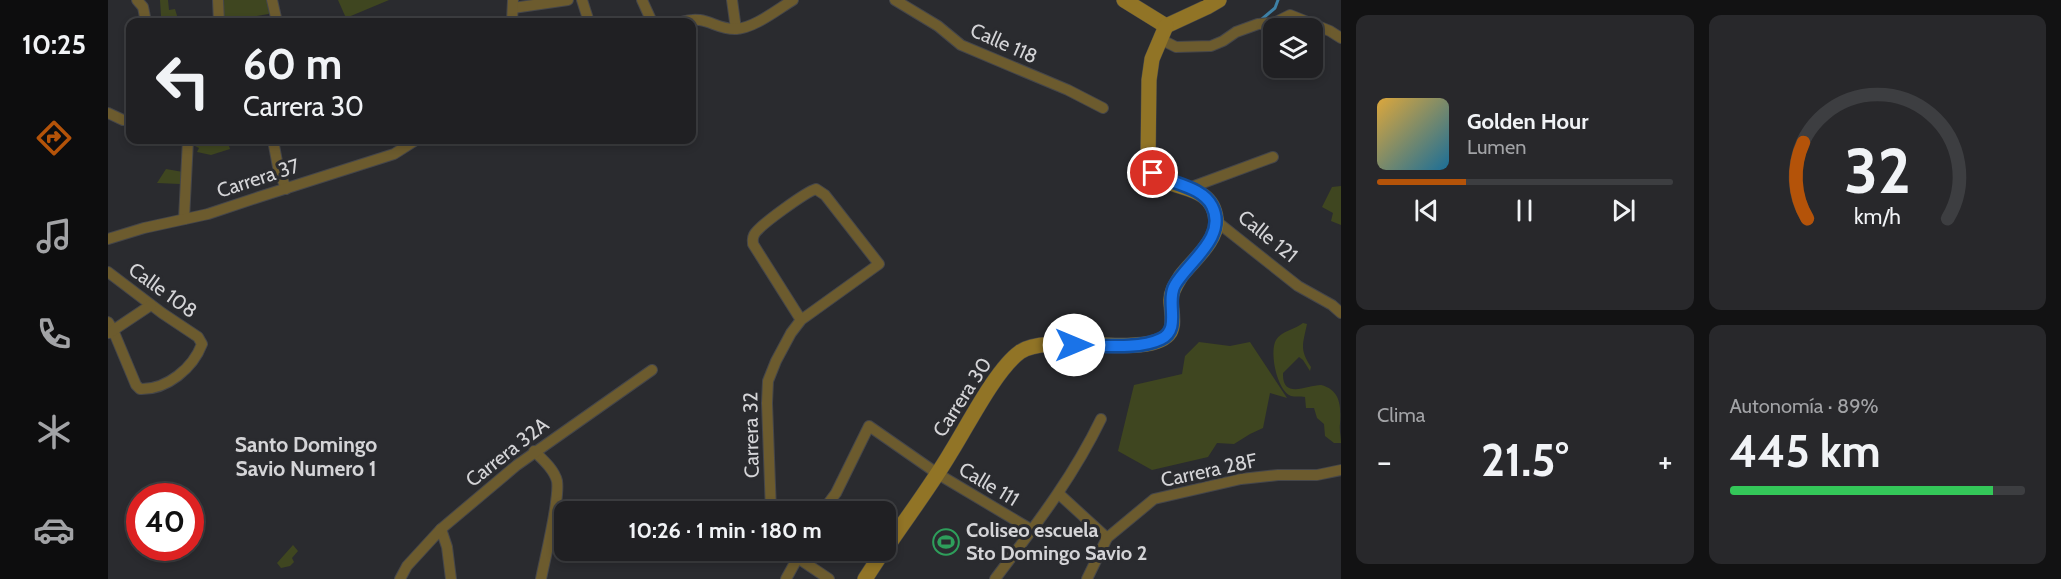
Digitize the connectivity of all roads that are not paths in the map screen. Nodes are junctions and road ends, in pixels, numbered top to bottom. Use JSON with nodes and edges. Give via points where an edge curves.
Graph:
{"nodes":[{"id":1,"x":137,"y":0,"type":"edge"},
{"id":2,"x":218,"y":0,"type":"edge"},
{"id":3,"x":272,"y":0,"type":"edge"},
{"id":4,"x":568,"y":0,"type":"edge"},
{"id":5,"x":582,"y":0,"type":"edge"},
{"id":6,"x":642,"y":0,"type":"edge"},
{"id":7,"x":732,"y":0,"type":"edge"},
{"id":8,"x":794,"y":0,"type":"edge"},
{"id":9,"x":895,"y":0,"type":"edge"},
{"id":10,"x":1124,"y":0,"type":"edge"},
{"id":11,"x":1219,"y":0,"type":"edge"},
{"id":12,"x":513,"y":4,"type":"edge"},
{"id":13,"x":145,"y":18,"type":"edge"},
{"id":14,"x":219,"y":18,"type":"edge"},
{"id":15,"x":276,"y":18,"type":"edge"},
{"id":16,"x":588,"y":18,"type":"edge"},
{"id":17,"x":650,"y":18,"type":"edge"},
{"id":18,"x":696,"y":19,"type":"edge"},
{"id":19,"x":736,"y":29,"type":"junction"},
{"id":20,"x":1163,"y":32,"type":"junction"},
{"id":21,"x":1341,"y":38,"type":"edge"},
{"id":22,"x":1103,"y":108,"type":"dead end"},
{"id":23,"x":108,"y":113,"type":"edge"},
{"id":24,"x":123,"y":120,"type":"dead end"},
{"id":25,"x":188,"y":144,"type":"edge"},
{"id":26,"x":274,"y":144,"type":"edge"},
{"id":27,"x":410,"y":144,"type":"edge"},
{"id":28,"x":1273,"y":157,"type":"dead end"},
{"id":29,"x":1188,"y":188,"type":"junction"},
{"id":30,"x":286,"y":189,"type":"junction"},
{"id":31,"x":184,"y":219,"type":"junction"},
{"id":32,"x":1216,"y":221,"type":"junction"},
{"id":33,"x":108,"y":239,"type":"edge"},
{"id":34,"x":108,"y":272,"type":"edge"},
{"id":35,"x":152,"y":305,"type":"junction"},
{"id":36,"x":1341,"y":313,"type":"edge"},
{"id":37,"x":801,"y":320,"type":"junction"},
{"id":38,"x":110,"y":328,"type":"edge"},
{"id":39,"x":652,"y":370,"type":"dead end"},
{"id":40,"x":1101,"y":419,"type":"dead end"},
{"id":41,"x":534,"y":451,"type":"junction"},
{"id":42,"x":1341,"y":470,"type":"edge"},
{"id":43,"x":1328,"y":473,"type":"junction"},
{"id":44,"x":938,"y":474,"type":"junction"},
{"id":45,"x":1341,"y":477,"type":"edge"},
{"id":46,"x":1059,"y":494,"type":"junction"},
{"id":47,"x":771,"y":501,"type":"edge"},
{"id":48,"x":830,"y":501,"type":"edge"},
{"id":49,"x":441,"y":529,"type":"junction"},
{"id":50,"x":1032,"y":530,"type":"junction"},
{"id":51,"x":896,"y":534,"type":"edge"},
{"id":52,"x":1107,"y":538,"type":"junction"},
{"id":53,"x":791,"y":561,"type":"edge"},
{"id":54,"x":805,"y":561,"type":"edge"},
{"id":55,"x":877,"y":561,"type":"edge"},
{"id":56,"x":399,"y":579,"type":"edge"},
{"id":57,"x":451,"y":579,"type":"edge"},
{"id":58,"x":541,"y":579,"type":"edge"},
{"id":59,"x":786,"y":579,"type":"edge"},
{"id":60,"x":829,"y":579,"type":"edge"},
{"id":61,"x":865,"y":579,"type":"edge"},
{"id":62,"x":995,"y":579,"type":"edge"},
{"id":63,"x":1088,"y":579,"type":"edge"}],
"edges":[{"from":1,"to":13,"type":"street"},
{"from":2,"to":14,"type":"street"},
{"from":3,"to":15,"type":"street"},
{"from":4,"to":12,"type":"street"},
{"from":5,"to":16,"type":"street"},
{"from":6,"to":17,"type":"street"},
{"from":7,"to":19,"type":"street"},
{"from":8,"to":19,"type":"street","via":[[747,27]]},
{"from":9,"to":22,"type":"street","name":"Calle 118","via":[[961,45]]},
{"from":10,"to":20,"type":"street"},
{"from":11,"to":20,"type":"street"},
{"from":18,"to":19,"type":"street"},
{"from":20,"to":21,"type":"street","via":[[1176,47],[1212,46],[1236,32],[1290,15]]},
{"from":20,"to":29,"type":"street","name":"Calle 121","via":[[1149,80],[1148,161],[1153,173]]},
{"from":23,"to":24,"type":"street"},
{"from":25,"to":31,"type":"street"},
{"from":26,"to":30,"type":"street"},
{"from":27,"to":30,"type":"street","name":"Carrera 37","via":[[394,154]]},
{"from":28,"to":29,"type":"street"},
{"from":29,"to":32,"type":"street","name":"Calle 121","via":[[1204,197]]},
{"from":30,"to":31,"type":"street","name":"Carrera 37"},
{"from":31,"to":33,"type":"street","name":"Carrera 37"},
{"from":32,"to":36,"type":"street","name":"Calle 121","via":[[1298,286]]},
{"from":32,"to":44,"type":"street","name":"Carrera 30","via":[[1213,236],[1174,286],[1170,332],[1134,345],[1038,345],[1021,351],[998,375]]},
{"from":34,"to":35,"type":"street","name":"Calle 108"},
{"from":35,"to":38,"type":"street"},
{"from":35,"to":38,"type":"street","name":"Calle 108","via":[[198,337],[202,344],[187,368],[162,386],[144,389],[136,385]]},
{"from":37,"to":37,"type":"street","name":"Carrera 32","via":[[753,244],[754,233],[816,189],[825,195],[879,264]]},
{"from":37,"to":47,"type":"street","name":"Carrera 32","via":[[768,381]]},
{"from":39,"to":41,"type":"street","name":"Carrera 32A"},
{"from":40,"to":46,"type":"street"},
{"from":41,"to":49,"type":"street","name":"Carrera 32A"},
{"from":41,"to":58,"type":"street","via":[[557,481]]},
{"from":42,"to":43,"type":"street","name":"Carrera 28F"},
{"from":43,"to":45,"type":"street"},
{"from":43,"to":52,"type":"street","name":"Carrera 28F","via":[[1241,479],[1154,499]]},
{"from":44,"to":48,"type":"street","name":"Calle 111","via":[[869,426]]},
{"from":44,"to":50,"type":"street","name":"Calle 111"},
{"from":44,"to":51,"type":"street","name":"Carrera 30"},
{"from":46,"to":50,"type":"street"},
{"from":46,"to":52,"type":"street"},
{"from":49,"to":56,"type":"street","name":"Carrera 32A","via":[[406,566]]},
{"from":49,"to":57,"type":"street"},
{"from":50,"to":62,"type":"street"},
{"from":52,"to":63,"type":"street","name":"Carrera 28F"},
{"from":53,"to":59,"type":"street"},
{"from":54,"to":60,"type":"street"},
{"from":55,"to":61,"type":"street","name":"Carrera 30"}]}
